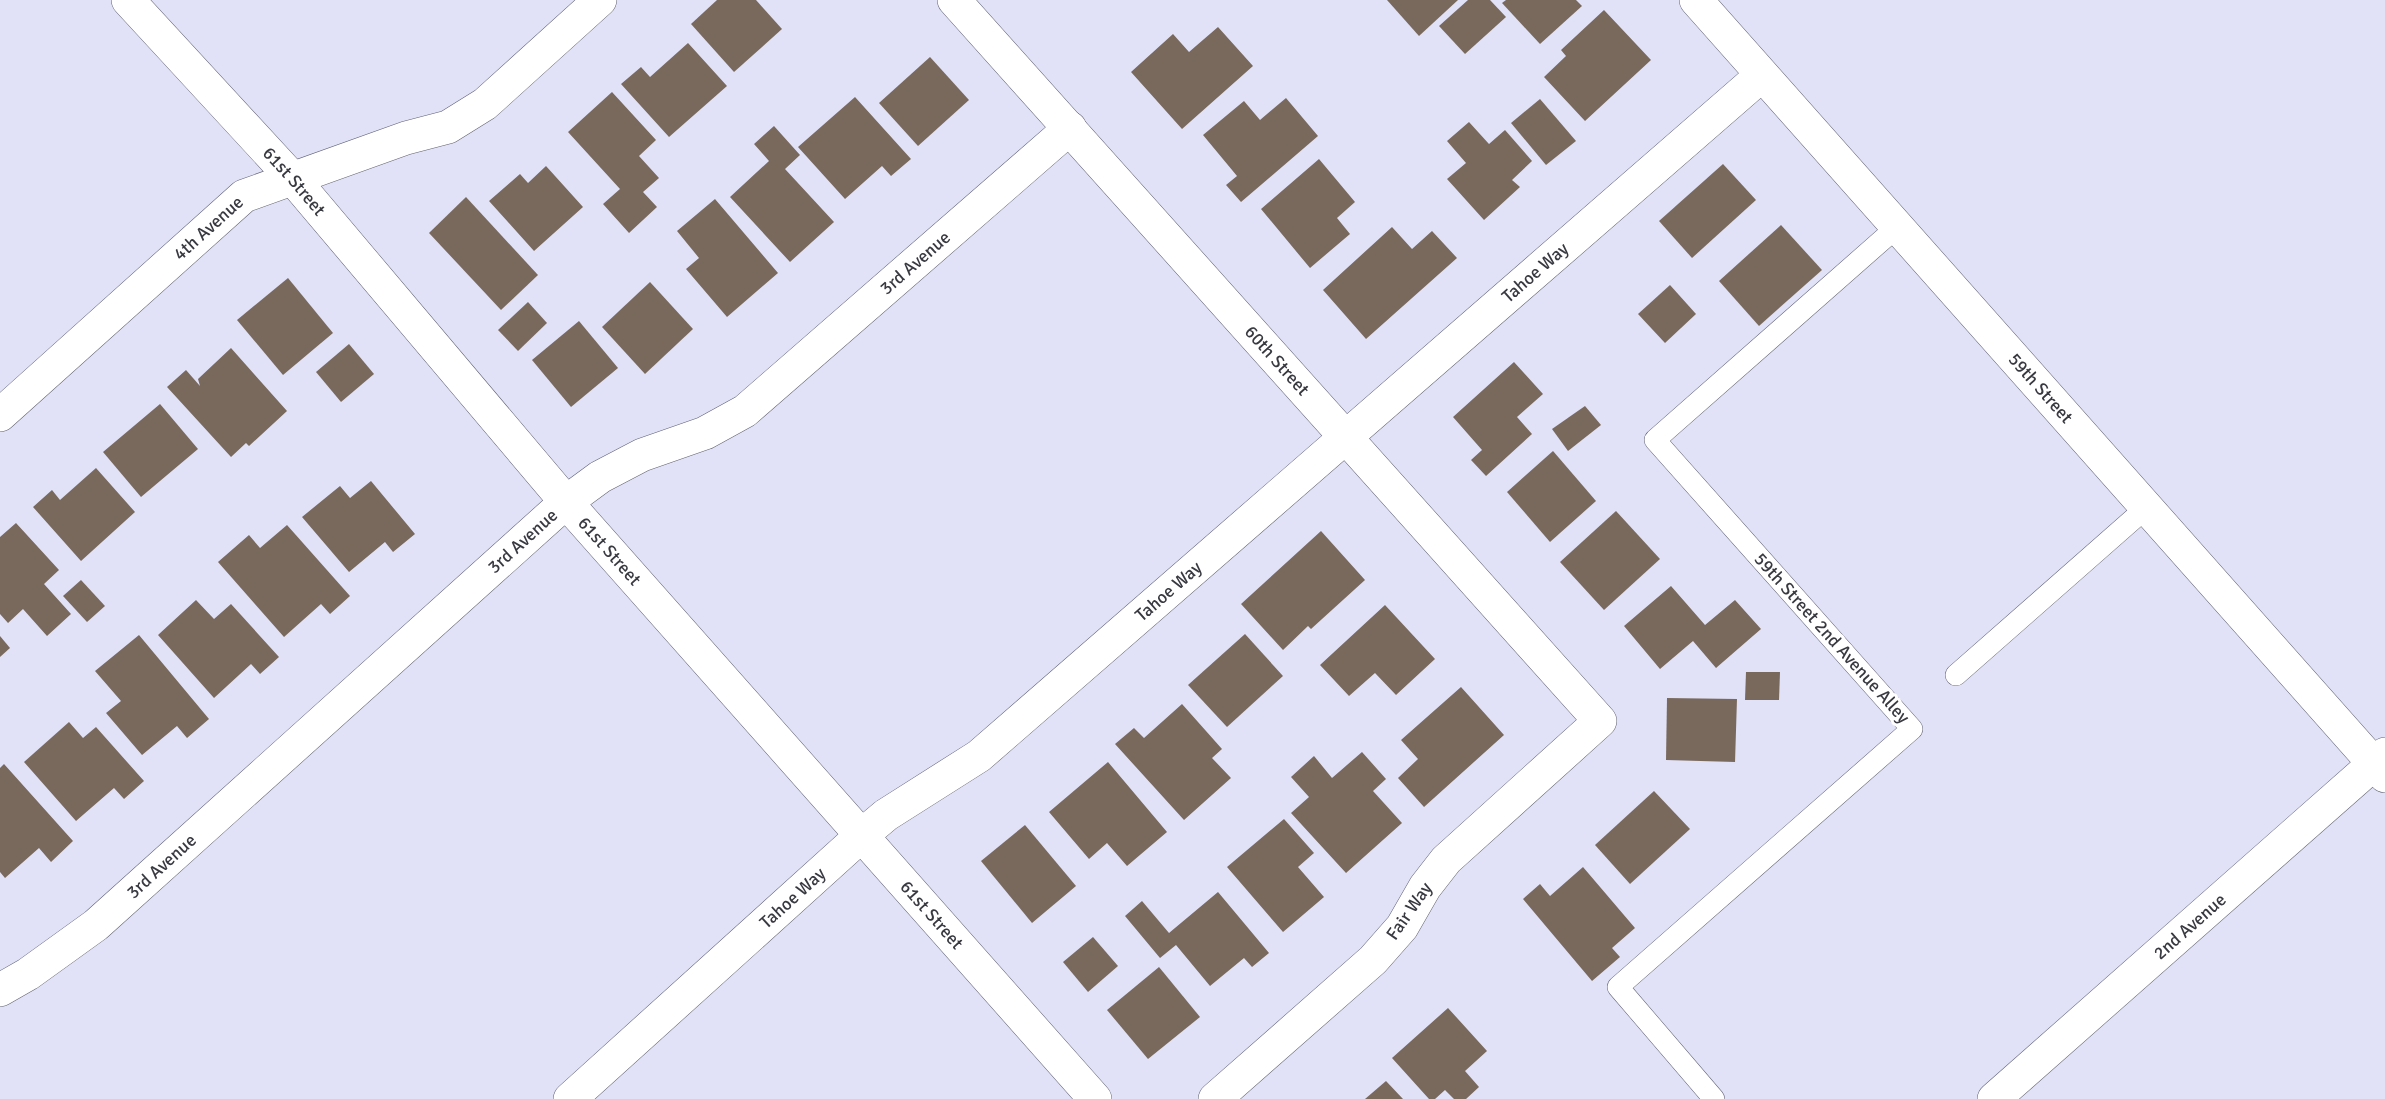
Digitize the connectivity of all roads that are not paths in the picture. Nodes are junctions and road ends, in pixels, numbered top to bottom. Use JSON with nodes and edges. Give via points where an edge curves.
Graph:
{"nodes":[{"id":1,"x":128,"y":0,"type":"edge"},
{"id":2,"x":600,"y":0,"type":"edge"},
{"id":3,"x":954,"y":0,"type":"edge"},
{"id":4,"x":1696,"y":0,"type":"edge"},
{"id":5,"x":1762,"y":75,"type":"junction"},
{"id":6,"x":1070,"y":128,"type":"junction"},
{"id":7,"x":294,"y":180,"type":"junction"},
{"id":8,"x":1897,"y":227,"type":"junction"},
{"id":9,"x":0,"y":415,"type":"edge"},
{"id":10,"x":1346,"y":437,"type":"junction"},
{"id":11,"x":566,"y":502,"type":"junction"},
{"id":12,"x":2146,"y":507,"type":"junction"},
{"id":13,"x":1956,"y":675,"type":"dead end"},
{"id":14,"x":1600,"y":721,"type":"joint"},
{"id":15,"x":2381,"y":765,"type":"edge"},
{"id":16,"x":861,"y":836,"type":"junction"},
{"id":17,"x":0,"y":990,"type":"edge"},
{"id":18,"x":570,"y":1099,"type":"edge"},
{"id":19,"x":1095,"y":1099,"type":"edge"},
{"id":20,"x":1215,"y":1099,"type":"edge"},
{"id":21,"x":1714,"y":1099,"type":"edge"},
{"id":22,"x":1994,"y":1099,"type":"edge"}],
"edges":[{"from":1,"to":7,"type":"street","name":"61st Street"},
{"from":2,"to":7,"type":"street","name":"4th Avenue","via":[[485,104],[448,127],[406,138]]},
{"from":3,"to":6,"type":"street","name":"60th Street"},
{"from":4,"to":5,"type":"street","name":"59th Street"},
{"from":5,"to":8,"type":"street","name":"59th Street"},
{"from":5,"to":10,"type":"street","name":"Tahoe Way"},
{"from":6,"to":10,"type":"street","name":"60th Street"},
{"from":6,"to":11,"type":"street","name":"3rd Avenue","via":[[745,411],[705,433],[642,455],[600,477]]},
{"from":7,"to":9,"type":"street","name":"4th Avenue","via":[[244,195]]},
{"from":7,"to":11,"type":"street","name":"61st Street"},
{"from":8,"to":12,"type":"street","name":"59th Street"},
{"from":8,"to":21,"type":"lane","name":"59th Street 2nd Avenue Alley","via":[[1655,440],[1912,729],[1618,987]]},
{"from":10,"to":14,"type":"street","name":"60th Street"},
{"from":10,"to":16,"type":"street","name":"Tahoe Way","via":[[979,756],[886,815]]},
{"from":11,"to":16,"type":"street","name":"61st Street"},
{"from":11,"to":17,"type":"street","name":"3rd Avenue","via":[[96,925]]},
{"from":12,"to":13,"type":"lane"},
{"from":12,"to":15,"type":"street","name":"59th Street"},
{"from":14,"to":20,"type":"street","name":"Fair Way","via":[[1446,860],[1402,927],[1373,960]]},
{"from":15,"to":22,"type":"street","name":"2nd Avenue"},
{"from":16,"to":18,"type":"street","name":"Tahoe Way"},
{"from":16,"to":19,"type":"street","name":"61st Street"}]}
